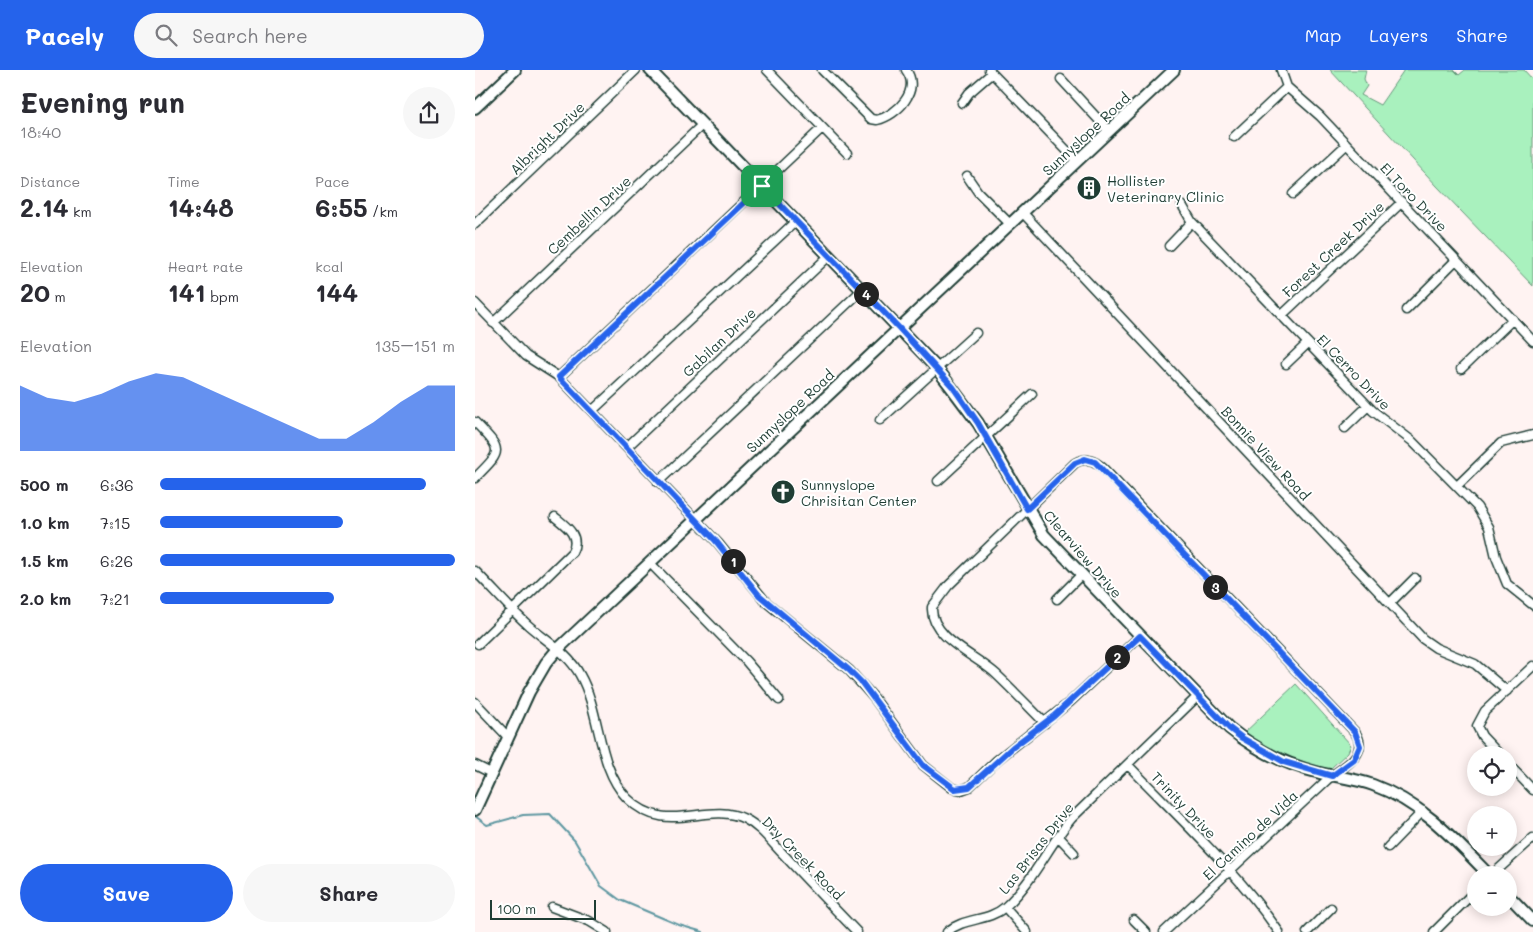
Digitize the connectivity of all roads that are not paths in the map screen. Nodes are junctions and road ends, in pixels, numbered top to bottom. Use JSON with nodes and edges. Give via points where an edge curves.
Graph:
{"nodes":[{"id":1,"x":515,"y":70,"type":"edge"},
{"id":2,"x":636,"y":70,"type":"edge"},
{"id":3,"x":650,"y":70,"type":"edge"},
{"id":4,"x":767,"y":70,"type":"edge"},
{"id":5,"x":822,"y":70,"type":"edge"},
{"id":6,"x":906,"y":70,"type":"edge"},
{"id":7,"x":1174,"y":70,"type":"edge"},
{"id":8,"x":1281,"y":70,"type":"edge"},
{"id":9,"x":990,"y":71,"type":"edge"},
{"id":10,"x":1061,"y":79,"type":"dead end"},
{"id":11,"x":1287,"y":87,"type":"junction"},
{"id":12,"x":962,"y":103,"type":"dead end"},
{"id":13,"x":475,"y":108,"type":"edge"},
{"id":14,"x":702,"y":125,"type":"junction"},
{"id":15,"x":822,"y":128,"type":"junction"},
{"id":16,"x":1109,"y":131,"type":"junction"},
{"id":17,"x":1234,"y":137,"type":"dead end"},
{"id":18,"x":1346,"y":144,"type":"junction"},
{"id":19,"x":847,"y":152,"type":"dead end"},
{"id":20,"x":1077,"y":161,"type":"junction"},
{"id":21,"x":967,"y":176,"type":"dead end"},
{"id":22,"x":762,"y":186,"type":"junction"},
{"id":23,"x":1293,"y":194,"type":"dead end"},
{"id":24,"x":1402,"y":202,"type":"junction"},
{"id":25,"x":1182,"y":206,"type":"dead end"},
{"id":26,"x":1022,"y":212,"type":"junction"},
{"id":27,"x":796,"y":221,"type":"junction"},
{"id":28,"x":1192,"y":222,"type":"junction"},
{"id":29,"x":475,"y":224,"type":"edge"},
{"id":30,"x":1010,"y":224,"type":"junction"},
{"id":31,"x":1169,"y":246,"type":"dead end"},
{"id":32,"x":829,"y":256,"type":"junction"},
{"id":33,"x":1456,"y":260,"type":"junction"},
{"id":34,"x":862,"y":290,"type":"junction"},
{"id":35,"x":475,"y":303,"type":"edge"},
{"id":36,"x":1406,"y":310,"type":"dead end"},
{"id":37,"x":1282,"y":315,"type":"junction"},
{"id":38,"x":1513,"y":319,"type":"junction"},
{"id":39,"x":493,"y":323,"type":"junction"},
{"id":40,"x":899,"y":328,"type":"junction"},
{"id":41,"x":976,"y":332,"type":"dead end"},
{"id":42,"x":1533,"y":341,"type":"edge"},
{"id":43,"x":1308,"y":343,"type":"junction"},
{"id":44,"x":1286,"y":364,"type":"dead end"},
{"id":45,"x":936,"y":367,"type":"junction"},
{"id":46,"x":1461,"y":369,"type":"dead end"},
{"id":47,"x":559,"y":377,"type":"junction"},
{"id":48,"x":1032,"y":394,"type":"dead end"},
{"id":49,"x":1368,"y":406,"type":"junction"},
{"id":50,"x":591,"y":411,"type":"junction"},
{"id":51,"x":880,"y":420,"type":"dead end"},
{"id":52,"x":475,"y":422,"type":"edge"},
{"id":53,"x":1345,"y":428,"type":"dead end"},
{"id":54,"x":1533,"y":435,"type":"edge"},
{"id":55,"x":985,"y":436,"type":"junction"},
{"id":56,"x":627,"y":447,"type":"junction"},
{"id":57,"x":475,"y":478,"type":"edge"},
{"id":58,"x":938,"y":481,"type":"dead end"},
{"id":59,"x":659,"y":482,"type":"junction"},
{"id":60,"x":1457,"y":486,"type":"junction"},
{"id":61,"x":1027,"y":509,"type":"junction"},
{"id":62,"x":555,"y":517,"type":"dead end"},
{"id":63,"x":695,"y":520,"type":"junction"},
{"id":64,"x":650,"y":563,"type":"junction"},
{"id":65,"x":475,"y":571,"type":"edge"},
{"id":66,"x":1081,"y":575,"type":"junction"},
{"id":67,"x":1415,"y":578,"type":"dead end"},
{"id":68,"x":1057,"y":598,"type":"dead end"},
{"id":69,"x":1390,"y":603,"type":"junction"},
{"id":70,"x":1533,"y":605,"type":"edge"},
{"id":71,"x":513,"y":610,"type":"junction"},
{"id":72,"x":1140,"y":636,"type":"junction"},
{"id":73,"x":478,"y":644,"type":"dead end"},
{"id":74,"x":557,"y":650,"type":"junction"},
{"id":75,"x":1533,"y":666,"type":"edge"},
{"id":76,"x":1507,"y":690,"type":"junction"},
{"id":77,"x":1198,"y":696,"type":"junction"},
{"id":78,"x":779,"y":700,"type":"dead end"},
{"id":79,"x":475,"y":702,"type":"edge"},
{"id":80,"x":1045,"y":723,"type":"junction"},
{"id":81,"x":509,"y":737,"type":"junction"},
{"id":82,"x":1491,"y":746,"type":"edge"},
{"id":83,"x":475,"y":765,"type":"edge"},
{"id":84,"x":1128,"y":765,"type":"junction"},
{"id":85,"x":491,"y":773,"type":"junction"},
{"id":86,"x":1517,"y":773,"type":"edge"},
{"id":87,"x":1332,"y":776,"type":"junction"},
{"id":88,"x":1533,"y":790,"type":"edge"},
{"id":89,"x":475,"y":810,"type":"edge"},
{"id":90,"x":1423,"y":811,"type":"junction"},
{"id":91,"x":1058,"y":836,"type":"junction"},
{"id":92,"x":1533,"y":838,"type":"edge"},
{"id":93,"x":1388,"y":847,"type":"dead end"},
{"id":94,"x":1074,"y":853,"type":"dead end"},
{"id":95,"x":1482,"y":866,"type":"edge"},
{"id":96,"x":1501,"y":866,"type":"edge"},
{"id":97,"x":1230,"y":871,"type":"junction"},
{"id":98,"x":1467,"y":899,"type":"edge"},
{"id":99,"x":1517,"y":904,"type":"edge"},
{"id":100,"x":552,"y":907,"type":"dead end"},
{"id":101,"x":1005,"y":907,"type":"junction"},
{"id":102,"x":1331,"y":908,"type":"dead end"},
{"id":103,"x":1134,"y":920,"type":"dead end"},
{"id":104,"x":1533,"y":921,"type":"edge"},
{"id":105,"x":607,"y":932,"type":"edge"},
{"id":106,"x":857,"y":932,"type":"edge"},
{"id":107,"x":947,"y":932,"type":"edge"},
{"id":108,"x":1027,"y":932,"type":"edge"},
{"id":109,"x":1146,"y":932,"type":"edge"},
{"id":110,"x":1164,"y":932,"type":"edge"},
{"id":111,"x":1279,"y":932,"type":"edge"},
{"id":112,"x":1307,"y":932,"type":"edge"},
{"id":113,"x":1434,"y":932,"type":"edge"}],
"edges":[{"from":1,"to":13,"type":"street"},
{"from":2,"to":29,"type":"street","name":"Albright Drive"},
{"from":3,"to":14,"type":"street","name":"Clearview Drive"},
{"from":4,"to":15,"type":"street"},
{"from":5,"to":6,"type":"street","via":[[871,119],[877,120],[893,112],[911,92],[912,80]]},
{"from":7,"to":16,"type":"street","name":"Sunnyslope Road"},
{"from":8,"to":11,"type":"street"},
{"from":9,"to":12,"type":"street"},
{"from":9,"to":20,"type":"street"},
{"from":10,"to":16,"type":"street"},
{"from":11,"to":17,"type":"street"},
{"from":11,"to":18,"type":"street","name":"El Toro Drive"},
{"from":14,"to":22,"type":"street","name":"Clearview Drive"},
{"from":14,"to":39,"type":"street","name":"Cembellin Drive"},
{"from":15,"to":19,"type":"street"},
{"from":15,"to":22,"type":"street"},
{"from":16,"to":20,"type":"street","name":"Sunnyslope Road"},
{"from":18,"to":23,"type":"street"},
{"from":18,"to":24,"type":"street","name":"El Toro Drive"},
{"from":20,"to":26,"type":"street","name":"Sunnyslope Road"},
{"from":21,"to":30,"type":"street"},
{"from":22,"to":27,"type":"street","name":"Clearview Drive"},
{"from":22,"to":47,"type":"street"},
{"from":24,"to":33,"type":"street","name":"El Toro Drive"},
{"from":24,"to":37,"type":"street","name":"Forest Creek Drive"},
{"from":25,"to":28,"type":"street","name":"El Cerro Drive"},
{"from":26,"to":30,"type":"street","name":"Sunnyslope Road"},
{"from":26,"to":69,"type":"street","name":"Bonnie View Road"},
{"from":27,"to":32,"type":"street","name":"Clearview Drive"},
{"from":27,"to":50,"type":"street"},
{"from":28,"to":31,"type":"street"},
{"from":28,"to":37,"type":"street","name":"El Cerro Drive"},
{"from":30,"to":40,"type":"street","name":"Sunnyslope Road"},
{"from":32,"to":34,"type":"street","name":"Clearview Drive"},
{"from":32,"to":56,"type":"street","name":"Gabilan Drive"},
{"from":33,"to":36,"type":"street"},
{"from":33,"to":38,"type":"street","name":"El Toro Drive"},
{"from":34,"to":40,"type":"street","name":"Clearview Drive"},
{"from":34,"to":59,"type":"street"},
{"from":35,"to":39,"type":"street"},
{"from":37,"to":43,"type":"street","name":"El Cerro Drive"},
{"from":38,"to":42,"type":"street","name":"El Toro Drive"},
{"from":38,"to":46,"type":"street"},
{"from":39,"to":47,"type":"street","via":[[531,360]]},
{"from":40,"to":45,"type":"street","name":"Clearview Drive"},
{"from":40,"to":63,"type":"street","name":"Sunnyslope Road"},
{"from":41,"to":45,"type":"street"},
{"from":43,"to":44,"type":"street"},
{"from":43,"to":49,"type":"street","name":"El Cerro Drive"},
{"from":45,"to":51,"type":"street"},
{"from":45,"to":55,"type":"street","name":"Clearview Drive","via":[[962,399]]},
{"from":47,"to":50,"type":"street"},
{"from":48,"to":55,"type":"street"},
{"from":49,"to":53,"type":"street"},
{"from":49,"to":60,"type":"street","name":"El Cerro Drive","via":[[1412,440]]},
{"from":50,"to":56,"type":"street"},
{"from":52,"to":57,"type":"street","via":[[495,443],[497,452],[494,460]]},
{"from":54,"to":60,"type":"street","via":[[1501,443]]},
{"from":55,"to":58,"type":"street"},
{"from":55,"to":61,"type":"street","name":"Clearview Drive"},
{"from":56,"to":59,"type":"street"},
{"from":59,"to":63,"type":"street"},
{"from":60,"to":70,"type":"street","name":"El Cerro Drive","via":[[1486,520],[1507,584]]},
{"from":61,"to":66,"type":"street","name":"Clearview Drive","via":[[1044,535]]},
{"from":61,"to":80,"type":"street","via":[[948,586],[932,607],[935,623],[950,640],[995,673]]},
{"from":61,"to":87,"type":"street","name":"El Camino de Vida","via":[[1081,459],[1103,468],[1354,731],[1359,738],[1359,752],[1346,767]]},
{"from":62,"to":71,"type":"street","via":[[573,535],[574,548]]},
{"from":63,"to":64,"type":"street","name":"Sunnyslope Road"},
{"from":63,"to":80,"type":"street","via":[[766,602],[862,683],[931,772],[955,789],[969,787]]},
{"from":64,"to":74,"type":"street","name":"Sunnyslope Road"},
{"from":64,"to":78,"type":"street","via":[[746,661]]},
{"from":65,"to":71,"type":"street","name":"Dry Creek Road"},
{"from":66,"to":68,"type":"street"},
{"from":66,"to":72,"type":"street","name":"Clearview Drive"},
{"from":67,"to":69,"type":"street"},
{"from":69,"to":76,"type":"street","name":"Bonnie View Road","via":[[1423,639],[1475,664]]},
{"from":71,"to":73,"type":"street"},
{"from":71,"to":74,"type":"street","name":"Dry Creek Road"},
{"from":72,"to":77,"type":"street","name":"Clearview Drive"},
{"from":72,"to":80,"type":"street"},
{"from":74,"to":81,"type":"street","name":"Sunnyslope Road","via":[[539,675]]},
{"from":74,"to":106,"type":"street","name":"Dry Creek Road","via":[[575,667],[584,682],[612,777],[627,798],[642,810],[660,816],[724,814],[745,819]]},
{"from":75,"to":76,"type":"street"},
{"from":76,"to":82,"type":"street","via":[[1485,711],[1477,726]]},
{"from":77,"to":84,"type":"street","name":"Las Brisas Drive"},
{"from":77,"to":87,"type":"street","name":"Clearview Drive","via":[[1229,728],[1253,746],[1298,767]]},
{"from":79,"to":81,"type":"street"},
{"from":81,"to":85,"type":"street","name":"Sunnyslope Road"},
{"from":83,"to":85,"type":"street"},
{"from":84,"to":91,"type":"street","name":"Las Brisas Drive","via":[[1072,818]]},
{"from":84,"to":97,"type":"street","name":"Trinity Drive"},
{"from":85,"to":89,"type":"street","name":"Sunnyslope Road"},
{"from":86,"to":88,"type":"street"},
{"from":87,"to":90,"type":"street","name":"Clearview Drive","via":[[1372,785]]},
{"from":87,"to":97,"type":"street","name":"El Camino de Vida"},
{"from":90,"to":93,"type":"street"},
{"from":90,"to":95,"type":"street","name":"Clearview Drive"},
{"from":91,"to":94,"type":"street"},
{"from":91,"to":101,"type":"street","name":"Las Brisas Drive","via":[[1030,879]]},
{"from":92,"to":96,"type":"street"},
{"from":97,"to":110,"type":"street","name":"El Camino de Vida"},
{"from":97,"to":111,"type":"street","name":"Trinity Drive"},
{"from":98,"to":113,"type":"street"},
{"from":99,"to":104,"type":"street"},
{"from":100,"to":105,"type":"street","via":[[589,921]]},
{"from":101,"to":107,"type":"street","name":"Las Brisas Drive","via":[[989,917],[957,924]]},
{"from":101,"to":108,"type":"street"},
{"from":102,"to":112,"type":"street"},
{"from":103,"to":109,"type":"street"}]}
